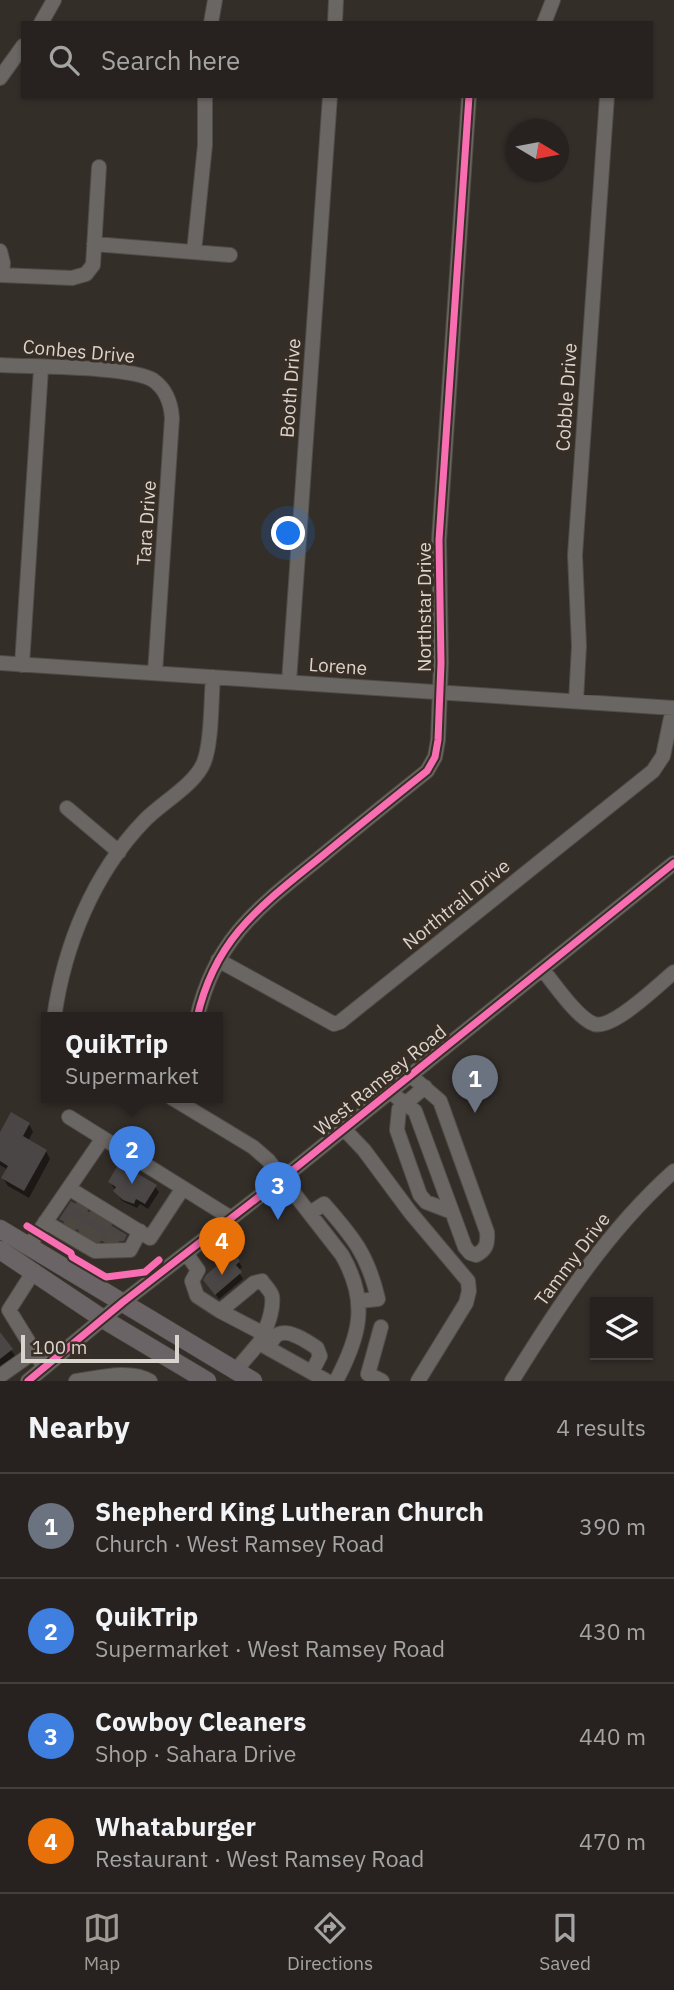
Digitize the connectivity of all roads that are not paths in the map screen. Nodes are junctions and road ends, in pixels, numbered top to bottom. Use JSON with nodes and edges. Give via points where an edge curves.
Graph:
{"nodes":[{"id":1,"x":54,"y":0,"type":"edge"},
{"id":2,"x":215,"y":0,"type":"edge"},
{"id":3,"x":336,"y":0,"type":"edge"},
{"id":4,"x":553,"y":0,"type":"edge"},
{"id":5,"x":42,"y":21,"type":"edge"},
{"id":6,"x":211,"y":21,"type":"edge"},
{"id":7,"x":335,"y":21,"type":"edge"},
{"id":8,"x":545,"y":21,"type":"edge"},
{"id":9,"x":21,"y":49,"type":"edge"},
{"id":10,"x":0,"y":78,"type":"edge"},
{"id":11,"x":205,"y":98,"type":"edge"},
{"id":12,"x":330,"y":98,"type":"edge"},
{"id":13,"x":469,"y":98,"type":"edge"},
{"id":14,"x":607,"y":98,"type":"edge"},
{"id":15,"x":99,"y":167,"type":"dead end"},
{"id":16,"x":94,"y":244,"type":"junction"},
{"id":17,"x":0,"y":251,"type":"edge"},
{"id":18,"x":194,"y":252,"type":"junction"},
{"id":19,"x":230,"y":255,"type":"dead end"},
{"id":20,"x":1,"y":275,"type":"edge"},
{"id":21,"x":0,"y":365,"type":"edge"},
{"id":22,"x":41,"y":368,"type":"junction"},
{"id":23,"x":154,"y":381,"type":"joint"},
{"id":24,"x":0,"y":663,"type":"edge"},
{"id":25,"x":22,"y":665,"type":"junction"},
{"id":26,"x":155,"y":673,"type":"junction"},
{"id":27,"x":213,"y":677,"type":"junction"},
{"id":28,"x":289,"y":682,"type":"junction"},
{"id":29,"x":439,"y":693,"type":"junction"},
{"id":30,"x":576,"y":701,"type":"junction"},
{"id":31,"x":673,"y":708,"type":"edge"},
{"id":32,"x":67,"y":808,"type":"dead end"},
{"id":33,"x":119,"y":852,"type":"junction"},
{"id":34,"x":674,"y":863,"type":"edge"},
{"id":35,"x":218,"y":960,"type":"junction"},
{"id":36,"x":542,"y":969,"type":"junction"},
{"id":37,"x":674,"y":972,"type":"edge"},
{"id":38,"x":55,"y":1012,"type":"edge"},
{"id":39,"x":199,"y":1012,"type":"edge"},
{"id":40,"x":410,"y":1076,"type":"junction"},
{"id":41,"x":425,"y":1087,"type":"junction"},
{"id":42,"x":390,"y":1092,"type":"junction"},
{"id":43,"x":181,"y":1103,"type":"edge"},
{"id":44,"x":404,"y":1104,"type":"junction"},
{"id":45,"x":69,"y":1116,"type":"dead end"},
{"id":46,"x":344,"y":1129,"type":"junction"},
{"id":47,"x":103,"y":1138,"type":"junction"},
{"id":48,"x":674,"y":1171,"type":"edge"},
{"id":49,"x":283,"y":1178,"type":"junction"},
{"id":50,"x":183,"y":1188,"type":"junction"},
{"id":51,"x":70,"y":1189,"type":"junction"},
{"id":52,"x":452,"y":1212,"type":"junction"},
{"id":53,"x":310,"y":1213,"type":"junction"},
{"id":54,"x":232,"y":1218,"type":"junction"},
{"id":55,"x":45,"y":1222,"type":"junction"},
{"id":56,"x":0,"y":1229,"type":"edge"},
{"id":57,"x":140,"y":1231,"type":"junction"},
{"id":58,"x":359,"y":1246,"type":"junction"},
{"id":59,"x":29,"y":1247,"type":"junction"},
{"id":60,"x":0,"y":1250,"type":"edge"},
{"id":61,"x":186,"y":1253,"type":"junction"},
{"id":62,"x":341,"y":1254,"type":"junction"},
{"id":63,"x":34,"y":1271,"type":"junction"},
{"id":64,"x":372,"y":1273,"type":"junction"},
{"id":65,"x":353,"y":1278,"type":"junction"},
{"id":66,"x":359,"y":1301,"type":"junction"},
{"id":67,"x":123,"y":1302,"type":"junction"},
{"id":68,"x":5,"y":1310,"type":"edge"},
{"id":69,"x":220,"y":1311,"type":"junction"},
{"id":70,"x":103,"y":1320,"type":"junction"},
{"id":71,"x":381,"y":1327,"type":"dead end"},
{"id":72,"x":264,"y":1342,"type":"junction"},
{"id":73,"x":354,"y":1343,"type":"junction"},
{"id":74,"x":375,"y":1348,"type":"junction"},
{"id":75,"x":34,"y":1352,"type":"junction"},
{"id":76,"x":44,"y":1367,"type":"junction"},
{"id":77,"x":236,"y":1370,"type":"junction"},
{"id":78,"x":0,"y":1376,"type":"edge"},
{"id":79,"x":316,"y":1377,"type":"edge"},
{"id":80,"x":29,"y":1381,"type":"edge"},
{"id":81,"x":76,"y":1381,"type":"edge"},
{"id":82,"x":150,"y":1381,"type":"edge"},
{"id":83,"x":207,"y":1381,"type":"edge"},
{"id":84,"x":253,"y":1381,"type":"edge"},
{"id":85,"x":335,"y":1381,"type":"edge"},
{"id":86,"x":382,"y":1381,"type":"edge"},
{"id":87,"x":418,"y":1381,"type":"edge"},
{"id":88,"x":512,"y":1381,"type":"edge"}],
"edges":[{"from":1,"to":5,"type":"street"},
{"from":2,"to":6,"type":"street"},
{"from":3,"to":7,"type":"street"},
{"from":4,"to":8,"type":"street"},
{"from":9,"to":10,"type":"street"},
{"from":11,"to":18,"type":"street"},
{"from":12,"to":28,"type":"street","name":"Booth Drive"},
{"from":13,"to":29,"type":"street","name":"Northstar Drive","via":[[439,540]]},
{"from":14,"to":30,"type":"street","name":"Cobble Drive","via":[[575,555]]},
{"from":15,"to":16,"type":"street"},
{"from":16,"to":18,"type":"street"},
{"from":16,"to":20,"type":"street","via":[[93,265],[86,274],[72,278]]},
{"from":17,"to":20,"type":"street"},
{"from":18,"to":19,"type":"street"},
{"from":21,"to":22,"type":"street","name":"Conbes Drive"},
{"from":22,"to":23,"type":"street","name":"Conbes Drive","via":[[115,371]]},
{"from":22,"to":25,"type":"street"},
{"from":23,"to":26,"type":"street","name":"Tara Drive","via":[[168,399],[172,418]]},
{"from":24,"to":25,"type":"street","name":"Lorene"},
{"from":25,"to":26,"type":"street","name":"Lorene"},
{"from":26,"to":27,"type":"street","name":"Lorene"},
{"from":27,"to":28,"type":"street","name":"Lorene"},
{"from":27,"to":33,"type":"street","via":[[204,762],[196,776],[154,810]]},
{"from":28,"to":29,"type":"street","name":"Lorene"},
{"from":29,"to":30,"type":"street","name":"Lorene"},
{"from":29,"to":35,"type":"street","name":"Northstar Drive","via":[[438,740],[427,771],[250,916]]},
{"from":30,"to":31,"type":"street","name":"Lorene"},
{"from":31,"to":35,"type":"street","name":"Northtrail Drive","via":[[663,756],[653,771],[340,1022],[334,1024]]},
{"from":32,"to":33,"type":"street"},
{"from":33,"to":38,"type":"street","via":[[80,920]]},
{"from":34,"to":36,"type":"street","name":"West Ramsey Road"},
{"from":35,"to":39,"type":"street","name":"Northstar Drive"},
{"from":36,"to":37,"type":"street","via":[[579,1013],[598,1025],[619,1017]]},
{"from":36,"to":40,"type":"street","name":"West Ramsey Road"},
{"from":40,"to":41,"type":"street"},
{"from":40,"to":42,"type":"street","name":"West Ramsey Road"},
{"from":41,"to":44,"type":"street"},
{"from":41,"to":52,"type":"street","via":[[440,1101],[487,1233],[482,1252],[470,1253]]},
{"from":42,"to":44,"type":"street"},
{"from":42,"to":46,"type":"street","name":"West Ramsey Road"},
{"from":43,"to":49,"type":"street","via":[[253,1146]]},
{"from":44,"to":52,"type":"street","via":[[415,1111]]},
{"from":44,"to":52,"type":"street","via":[[397,1115],[397,1130],[412,1175],[426,1202]]},
{"from":45,"to":47,"type":"street"},
{"from":46,"to":49,"type":"street","name":"West Ramsey Road"},
{"from":46,"to":87,"type":"street","via":[[468,1281],[466,1303]]},
{"from":47,"to":50,"type":"street"},
{"from":47,"to":51,"type":"street"},
{"from":48,"to":88,"type":"street","name":"Tammy Drive","via":[[601,1248]]},
{"from":49,"to":53,"type":"street"},
{"from":49,"to":54,"type":"street","name":"West Ramsey Road"},
{"from":50,"to":54,"type":"street"},
{"from":50,"to":57,"type":"street","via":[[150,1238]]},
{"from":51,"to":55,"type":"street"},
{"from":51,"to":57,"type":"street"},
{"from":53,"to":58,"type":"street","via":[[324,1204]]},
{"from":53,"to":62,"type":"street"},
{"from":54,"to":61,"type":"street","name":"West Ramsey Road"},
{"from":55,"to":57,"type":"street","via":[[95,1251],[130,1250]]},
{"from":55,"to":59,"type":"street"},
{"from":56,"to":59,"type":"main road"},
{"from":58,"to":62,"type":"street"},
{"from":58,"to":64,"type":"street"},
{"from":59,"to":67,"type":"main road"},
{"from":60,"to":63,"type":"main road"},
{"from":61,"to":67,"type":"street","name":"West Ramsey Road"},
{"from":61,"to":69,"type":"street","via":[[198,1270],[192,1281],[197,1296]]},
{"from":62,"to":65,"type":"street"},
{"from":63,"to":68,"type":"street"},
{"from":63,"to":70,"type":"main road"},
{"from":64,"to":65,"type":"street"},
{"from":64,"to":66,"type":"street","via":[[377,1299]]},
{"from":65,"to":66,"type":"street"},
{"from":66,"to":73,"type":"street"},
{"from":67,"to":70,"type":"street","name":"West Ramsey Road"},
{"from":67,"to":77,"type":"main road"},
{"from":68,"to":75,"type":"street"},
{"from":69,"to":72,"type":"street"},
{"from":69,"to":72,"type":"street","via":[[262,1281],[272,1294]]},
{"from":70,"to":76,"type":"street","name":"West Ramsey Road"},
{"from":70,"to":83,"type":"main road"},
{"from":71,"to":74,"type":"street"},
{"from":72,"to":77,"type":"street"},
{"from":72,"to":79,"type":"street"},
{"from":72,"to":79,"type":"street","via":[[281,1333],[304,1339],[320,1356]]},
{"from":73,"to":74,"type":"street"},
{"from":73,"to":85,"type":"street"},
{"from":74,"to":86,"type":"street","via":[[368,1374]]},
{"from":75,"to":76,"type":"street"},
{"from":75,"to":78,"type":"street"},
{"from":76,"to":80,"type":"street","name":"West Ramsey Road"},
{"from":77,"to":84,"type":"main road"},
{"from":81,"to":82,"type":"street","via":[[115,1375]]}]}
